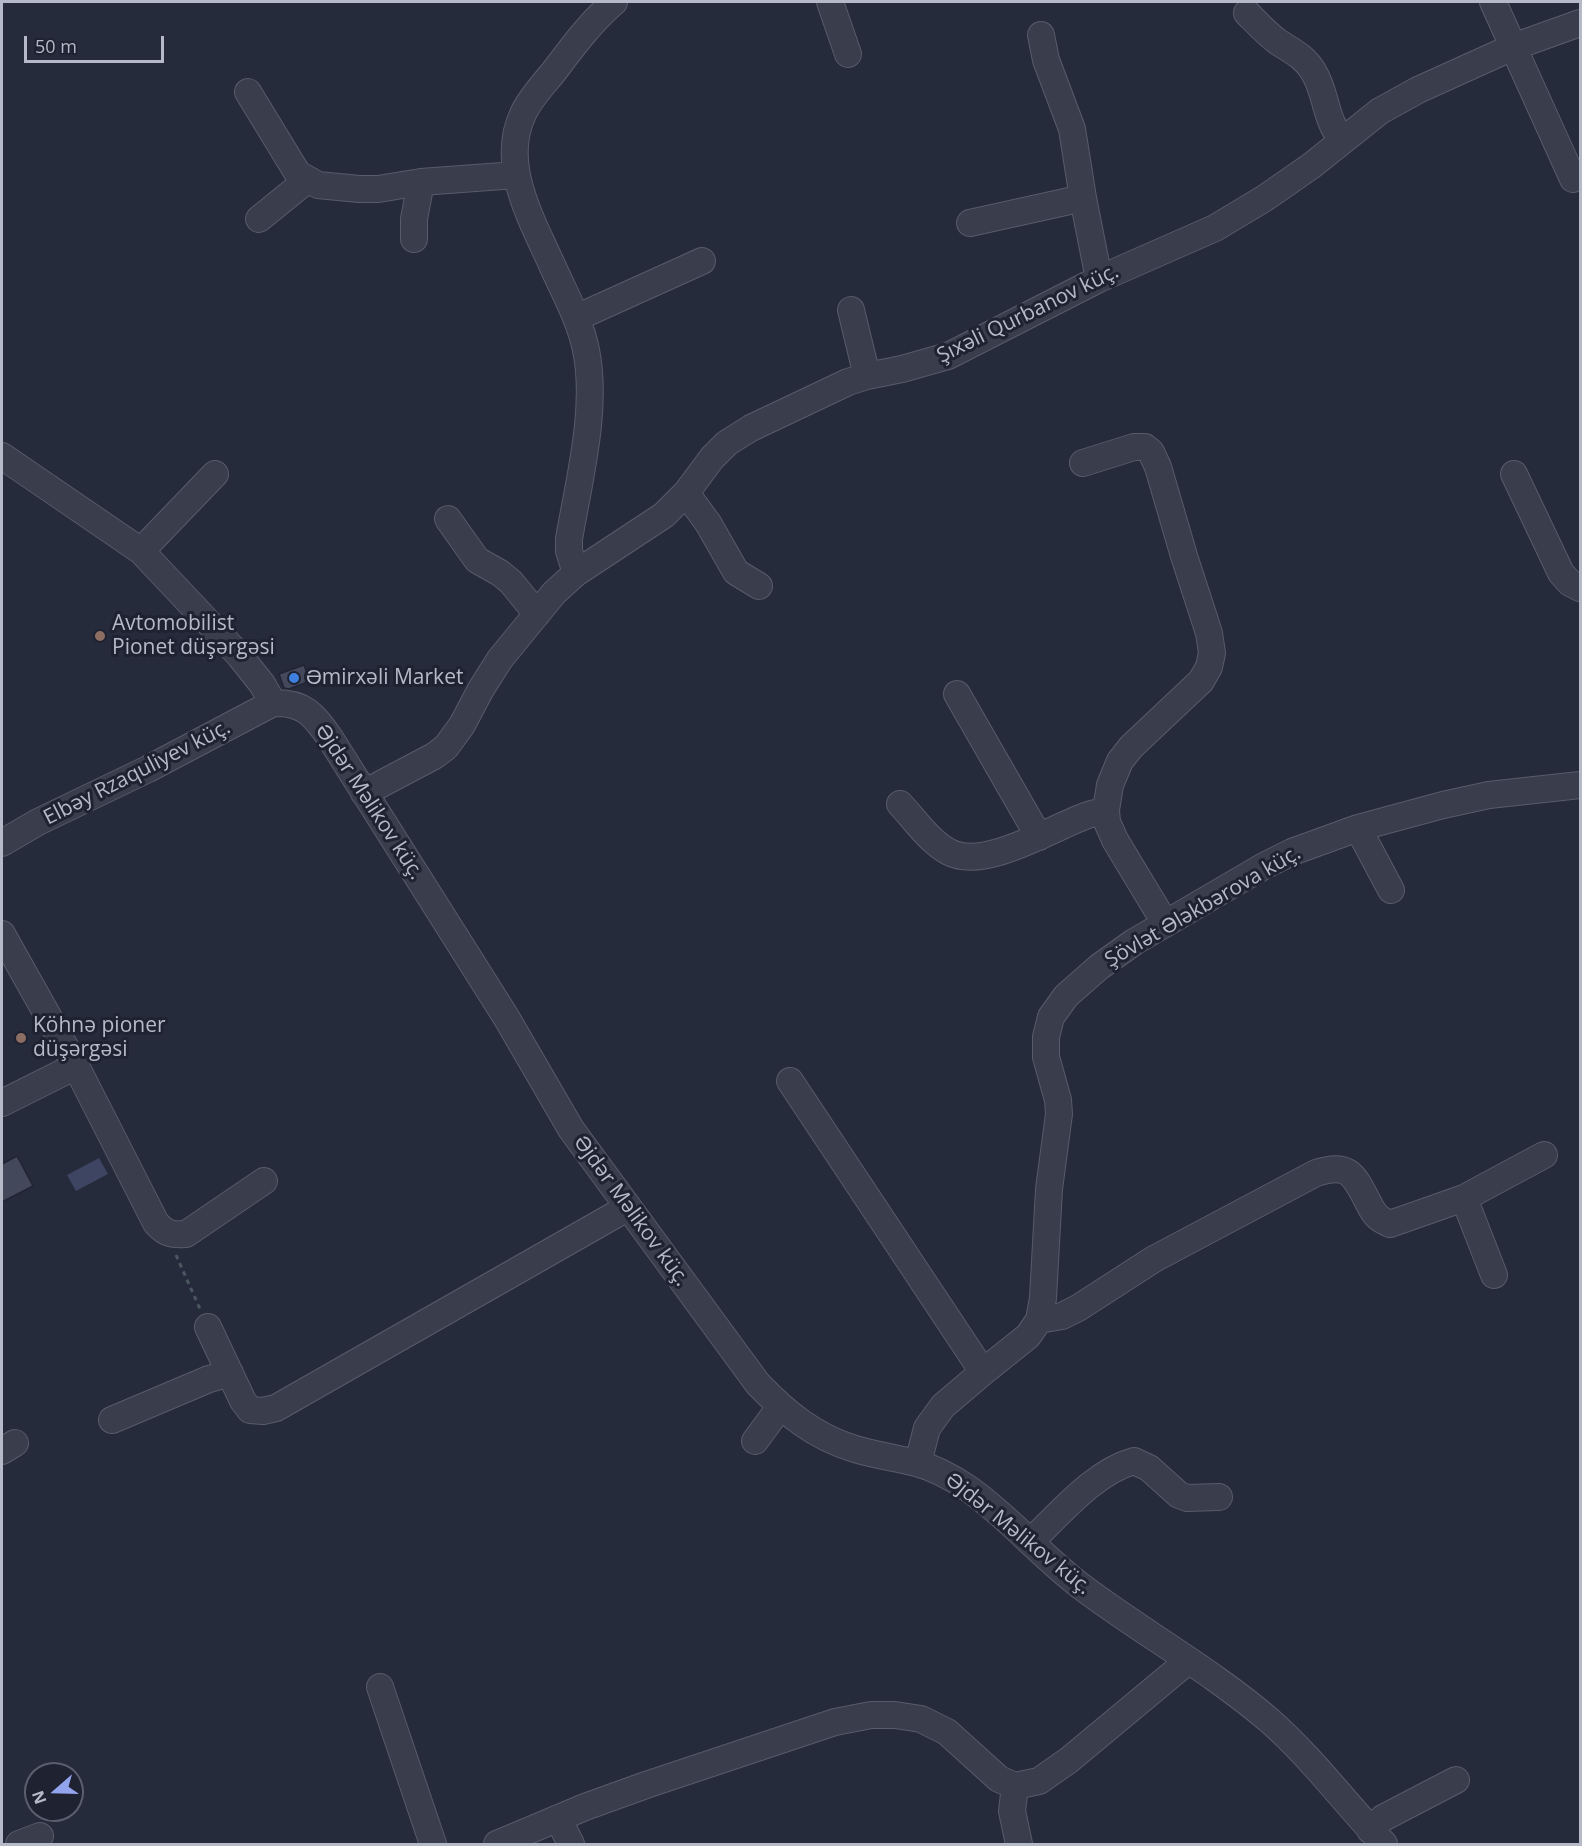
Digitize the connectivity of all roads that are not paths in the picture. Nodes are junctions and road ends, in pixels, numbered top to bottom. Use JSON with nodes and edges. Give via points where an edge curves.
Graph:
{"nodes":[{"id":1,"x":614,"y":2,"type":"edge"},
{"id":2,"x":830,"y":2,"type":"edge"},
{"id":3,"x":1493,"y":2,"type":"edge"},
{"id":4,"x":1247,"y":13,"type":"dead end"},
{"id":5,"x":1581,"y":23,"type":"edge"},
{"id":6,"x":1041,"y":35,"type":"dead end"},
{"id":7,"x":1512,"y":47,"type":"junction"},
{"id":8,"x":848,"y":54,"type":"dead end"},
{"id":9,"x":248,"y":92,"type":"dead end"},
{"id":10,"x":1342,"y":140,"type":"junction"},
{"id":11,"x":516,"y":175,"type":"junction"},
{"id":12,"x":1573,"y":179,"type":"dead end"},
{"id":13,"x":307,"y":180,"type":"junction"},
{"id":14,"x":421,"y":182,"type":"junction"},
{"id":15,"x":1083,"y":198,"type":"junction"},
{"id":16,"x":259,"y":219,"type":"dead end"},
{"id":17,"x":970,"y":223,"type":"dead end"},
{"id":18,"x":414,"y":239,"type":"dead end"},
{"id":19,"x":702,"y":261,"type":"dead end"},
{"id":20,"x":1099,"y":279,"type":"junction"},
{"id":21,"x":851,"y":310,"type":"dead end"},
{"id":22,"x":576,"y":318,"type":"junction"},
{"id":23,"x":867,"y":376,"type":"junction"},
{"id":24,"x":2,"y":456,"type":"edge"},
{"id":25,"x":1083,"y":463,"type":"dead end"},
{"id":26,"x":215,"y":474,"type":"dead end"},
{"id":27,"x":1514,"y":474,"type":"dead end"},
{"id":28,"x":686,"y":493,"type":"junction"},
{"id":29,"x":448,"y":519,"type":"dead end"},
{"id":30,"x":141,"y":551,"type":"junction"},
{"id":31,"x":576,"y":573,"type":"junction"},
{"id":32,"x":759,"y":586,"type":"dead end"},
{"id":33,"x":1581,"y":588,"type":"edge"},
{"id":34,"x":537,"y":614,"type":"junction"},
{"id":35,"x":957,"y":694,"type":"dead end"},
{"id":36,"x":273,"y":703,"type":"junction"},
{"id":37,"x":1581,"y":785,"type":"edge"},
{"id":38,"x":364,"y":793,"type":"junction"},
{"id":39,"x":900,"y":804,"type":"dead end"},
{"id":40,"x":1106,"y":810,"type":"junction"},
{"id":41,"x":1358,"y":828,"type":"junction"},
{"id":42,"x":1039,"y":837,"type":"junction"},
{"id":43,"x":2,"y":843,"type":"edge"},
{"id":44,"x":1391,"y":890,"type":"dead end"},
{"id":45,"x":1165,"y":923,"type":"junction"},
{"id":46,"x":2,"y":934,"type":"edge"},
{"id":47,"x":76,"y":1066,"type":"junction"},
{"id":48,"x":790,"y":1081,"type":"dead end"},
{"id":49,"x":2,"y":1104,"type":"edge"},
{"id":50,"x":1544,"y":1155,"type":"dead end"},
{"id":51,"x":264,"y":1180,"type":"dead end"},
{"id":52,"x":1464,"y":1198,"type":"junction"},
{"id":53,"x":627,"y":1208,"type":"junction"},
{"id":54,"x":1494,"y":1275,"type":"dead end"},
{"id":55,"x":1039,"y":1320,"type":"junction"},
{"id":56,"x":208,"y":1327,"type":"road end"},
{"id":57,"x":982,"y":1372,"type":"junction"},
{"id":58,"x":230,"y":1373,"type":"junction"},
{"id":59,"x":780,"y":1407,"type":"junction"},
{"id":60,"x":112,"y":1420,"type":"dead end"},
{"id":61,"x":755,"y":1441,"type":"dead end"},
{"id":62,"x":918,"y":1463,"type":"junction"},
{"id":63,"x":1219,"y":1497,"type":"dead end"},
{"id":64,"x":1030,"y":1542,"type":"junction"},
{"id":65,"x":1188,"y":1661,"type":"junction"},
{"id":66,"x":380,"y":1687,"type":"dead end"},
{"id":67,"x":1456,"y":1780,"type":"dead end"},
{"id":68,"x":1015,"y":1786,"type":"junction"},
{"id":69,"x":558,"y":1818,"type":"junction"},
{"id":70,"x":1377,"y":1837,"type":"edge"},
{"id":71,"x":433,"y":1845,"type":"edge"},
{"id":72,"x":497,"y":1845,"type":"edge"},
{"id":73,"x":571,"y":1845,"type":"edge"},
{"id":74,"x":1019,"y":1845,"type":"edge"}],
"edges":[{"from":1,"to":11,"type":"street","via":[[579,38],[526,109],[516,133]]},
{"from":2,"to":8,"type":"street"},
{"from":3,"to":7,"type":"street"},
{"from":4,"to":10,"type":"street","via":[[1308,64],[1329,119]]},
{"from":5,"to":7,"type":"street","name":"Şıxəli Qurbanov küç."},
{"from":6,"to":15,"type":"street","via":[[1046,60],[1072,129]]},
{"from":7,"to":10,"type":"street","name":"Şıxəli Qurbanov küç.","via":[[1399,100]]},
{"from":7,"to":12,"type":"street"},
{"from":9,"to":13,"type":"street","via":[[298,174]]},
{"from":10,"to":20,"type":"street","name":"Şıxəli Qurbanov küç.","via":[[1265,198],[1215,228]]},
{"from":11,"to":14,"type":"street"},
{"from":11,"to":22,"type":"street","via":[[527,209]]},
{"from":13,"to":14,"type":"street","via":[[359,189]]},
{"from":13,"to":16,"type":"street"},
{"from":14,"to":18,"type":"street"},
{"from":15,"to":17,"type":"street"},
{"from":15,"to":20,"type":"street"},
{"from":19,"to":22,"type":"street"},
{"from":20,"to":23,"type":"street","name":"Şıxəli Qurbanov küç.","via":[[948,356]]},
{"from":21,"to":23,"type":"street"},
{"from":22,"to":31,"type":"street","via":[[590,376],[590,412],[569,539]]},
{"from":23,"to":28,"type":"street","name":"Şıxəli Qurbanov küç.","via":[[823,393],[727,443]]},
{"from":24,"to":30,"type":"street"},
{"from":25,"to":40,"type":"street","via":[[1134,447],[1151,452],[1212,653],[1201,681],[1120,761],[1110,785]]},
{"from":26,"to":30,"type":"street"},
{"from":27,"to":33,"type":"street","via":[[1561,573]]},
{"from":28,"to":31,"type":"street","name":"Şıxəli Qurbanov küç.","via":[[664,515]]},
{"from":28,"to":32,"type":"street","via":[[736,572]]},
{"from":29,"to":34,"type":"street","via":[[477,560],[511,582]]},
{"from":30,"to":36,"type":"street","via":[[239,655]]},
{"from":31,"to":34,"type":"street","name":"Şıxəli Qurbanov küç."},
{"from":34,"to":38,"type":"street","name":"Şıxəli Qurbanov küç.","via":[[500,659],[446,747]]},
{"from":35,"to":42,"type":"street"},
{"from":36,"to":38,"type":"street","name":"Əjdər Məlikov küç.","via":[[302,706],[316,718]]},
{"from":36,"to":43,"type":"street","name":"Elbəy Rzaquliyev küç."},
{"from":37,"to":41,"type":"street","name":"Şövlət Ələkbərova küç.","via":[[1489,795]]},
{"from":38,"to":53,"type":"street","name":"Əjdər Məlikov küç.","via":[[506,1017],[571,1129]]},
{"from":39,"to":42,"type":"street","via":[[934,841],[960,857],[986,856]]},
{"from":40,"to":42,"type":"street"},
{"from":40,"to":45,"type":"street","via":[[1114,840]]},
{"from":41,"to":44,"type":"street"},
{"from":41,"to":45,"type":"street","name":"Şövlət Ələkbərova küç.","via":[[1292,852]]},
{"from":45,"to":55,"type":"street","name":"Şövlət Ələkbərova küç.","via":[[1099,967],[1066,996],[1052,1017],[1046,1037],[1046,1058],[1059,1114]]},
{"from":46,"to":47,"type":"street"},
{"from":47,"to":49,"type":"street"},
{"from":47,"to":51,"type":"street","via":[[163,1231],[186,1234]]},
{"from":48,"to":57,"type":"street"},
{"from":50,"to":52,"type":"street"},
{"from":52,"to":54,"type":"street"},
{"from":52,"to":55,"type":"street","via":[[1390,1224],[1374,1213],[1349,1172],[1331,1168],[1164,1253],[1078,1308]]},
{"from":53,"to":58,"type":"street","via":[[276,1408],[250,1410]]},
{"from":53,"to":59,"type":"street","name":"Əjdər Məlikov küç.","via":[[758,1384]]},
{"from":55,"to":57,"type":"street","via":[[1028,1336]]},
{"from":56,"to":58,"type":"street"},
{"from":57,"to":62,"type":"street","via":[[932,1419]]},
{"from":58,"to":60,"type":"street"},
{"from":59,"to":61,"type":"street"},
{"from":59,"to":62,"type":"street","name":"Əjdər Məlikov küç.","via":[[823,1436],[852,1448]]},
{"from":62,"to":64,"type":"street","name":"Əjdər Məlikov küç.","via":[[970,1489]]},
{"from":63,"to":64,"type":"street","via":[[1179,1496],[1149,1468],[1134,1461],[1099,1479]]},
{"from":64,"to":65,"type":"street","name":"Əjdər Məlikov küç.","via":[[1083,1588]]},
{"from":65,"to":68,"type":"street","via":[[1069,1761],[1040,1780]]},
{"from":65,"to":70,"type":"street","name":"Əjdər Məlikov küç.","via":[[1272,1723]]},
{"from":66,"to":71,"type":"street"},
{"from":67,"to":70,"type":"street","via":[[1383,1818]]},
{"from":68,"to":69,"type":"street","via":[[999,1779],[947,1732],[921,1719],[871,1715],[836,1722]]},
{"from":68,"to":74,"type":"street","via":[[1012,1811]]},
{"from":69,"to":72,"type":"street"},
{"from":69,"to":73,"type":"street"}]}
